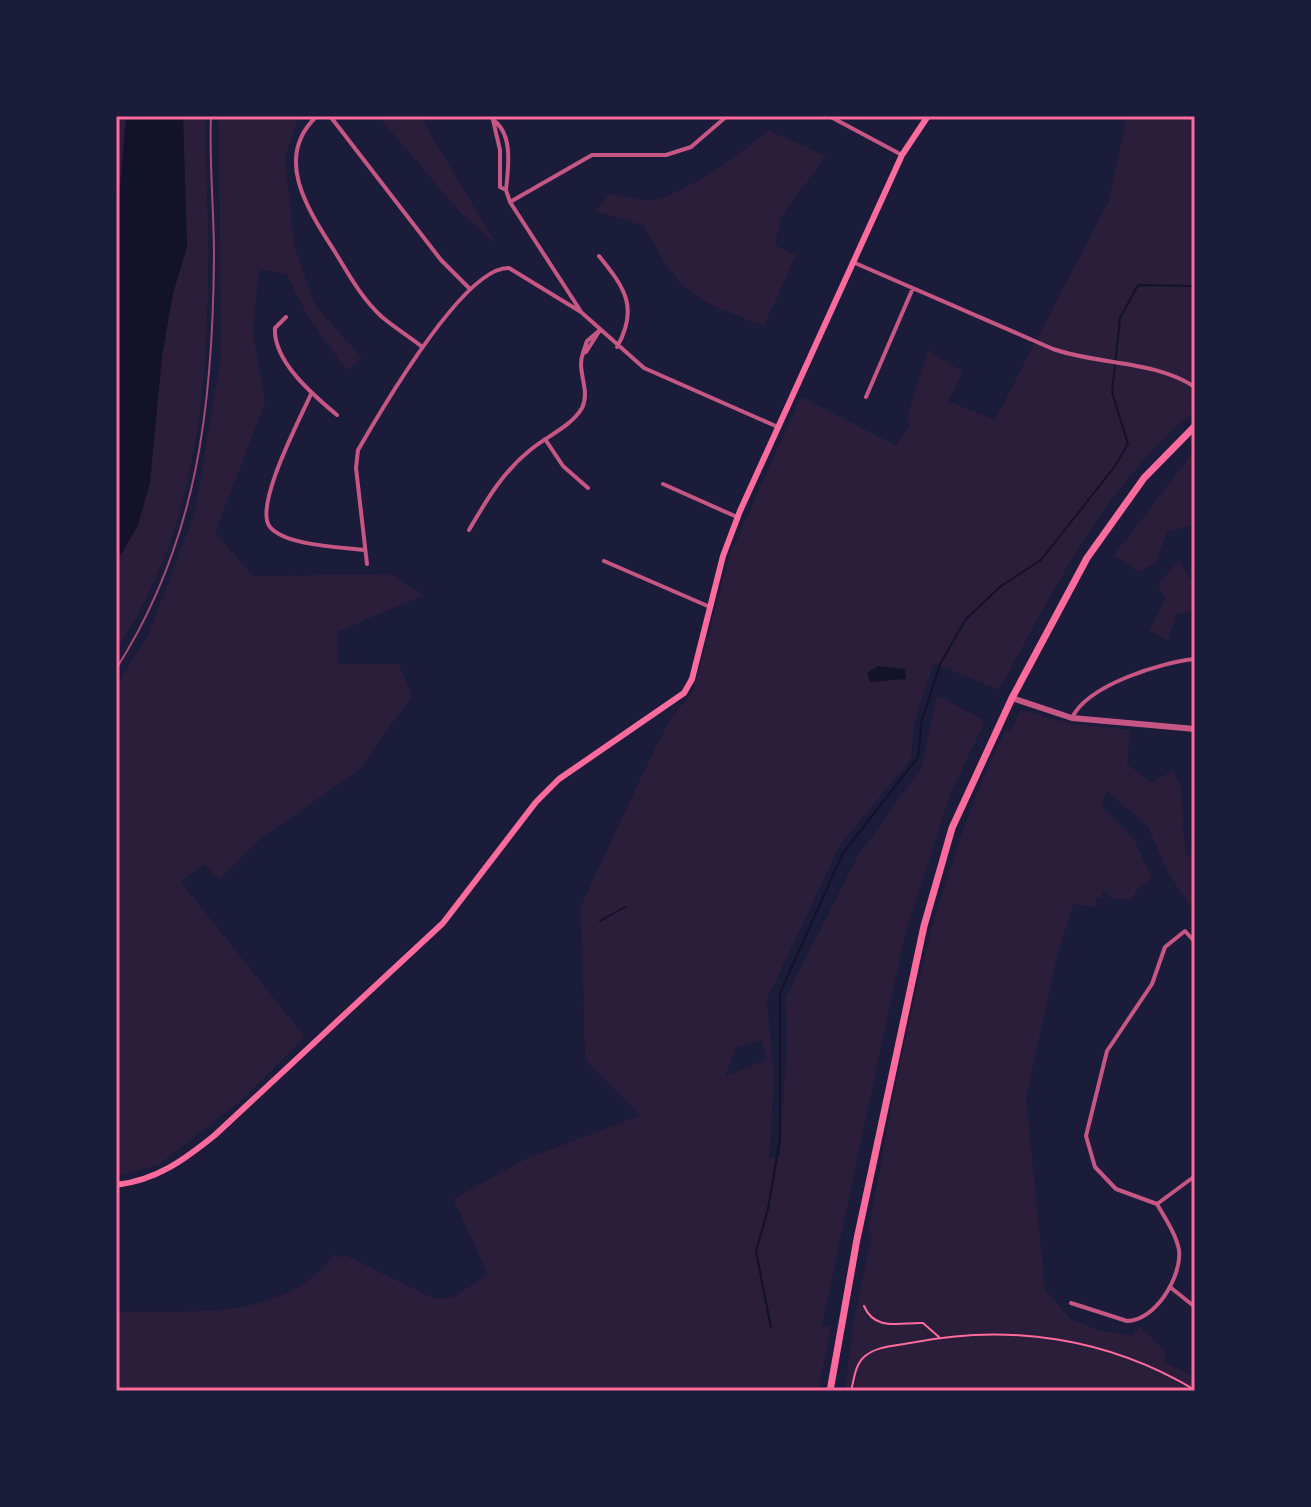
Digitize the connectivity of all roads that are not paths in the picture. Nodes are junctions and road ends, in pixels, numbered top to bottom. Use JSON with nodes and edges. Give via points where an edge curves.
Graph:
{"nodes":[{"id":1,"x":317,"y":116,"type":"edge"},
{"id":2,"x":330,"y":116,"type":"edge"},
{"id":3,"x":727,"y":116,"type":"edge"},
{"id":4,"x":829,"y":116,"type":"edge"},
{"id":5,"x":928,"y":116,"type":"edge"},
{"id":6,"x":492,"y":118,"type":"edge"},
{"id":7,"x":902,"y":155,"type":"junction"},
{"id":8,"x":506,"y":190,"type":"junction"},
{"id":9,"x":510,"y":202,"type":"junction"},
{"id":10,"x":599,"y":256,"type":"dead end"},
{"id":11,"x":855,"y":263,"type":"junction"},
{"id":12,"x":913,"y":288,"type":"junction"},
{"id":13,"x":470,"y":289,"type":"junction"},
{"id":14,"x":581,"y":312,"type":"junction"},
{"id":15,"x":286,"y":317,"type":"dead end"},
{"id":16,"x":600,"y":330,"type":"junction"},
{"id":17,"x":421,"y":346,"type":"junction"},
{"id":18,"x":617,"y":347,"type":"junction"},
{"id":19,"x":1195,"y":387,"type":"edge"},
{"id":20,"x":311,"y":394,"type":"junction"},
{"id":21,"x":866,"y":397,"type":"dead end"},
{"id":22,"x":337,"y":415,"type":"dead end"},
{"id":23,"x":1195,"y":426,"type":"edge"},
{"id":24,"x":780,"y":428,"type":"junction"},
{"id":25,"x":545,"y":439,"type":"junction"},
{"id":26,"x":663,"y":484,"type":"dead end"},
{"id":27,"x":588,"y":488,"type":"dead end"},
{"id":28,"x":737,"y":517,"type":"junction"},
{"id":29,"x":469,"y":530,"type":"dead end"},
{"id":30,"x":365,"y":550,"type":"junction"},
{"id":31,"x":604,"y":561,"type":"dead end"},
{"id":32,"x":367,"y":564,"type":"dead end"},
{"id":33,"x":710,"y":607,"type":"junction"},
{"id":34,"x":1195,"y":659,"type":"edge"},
{"id":35,"x":1012,"y":698,"type":"junction"},
{"id":36,"x":1072,"y":718,"type":"junction"},
{"id":37,"x":1195,"y":729,"type":"edge"},
{"id":38,"x":1195,"y":942,"type":"edge"},
{"id":39,"x":1195,"y":1176,"type":"edge"},
{"id":40,"x":116,"y":1185,"type":"edge"},
{"id":41,"x":1157,"y":1204,"type":"junction"},
{"id":42,"x":1170,"y":1287,"type":"junction"},
{"id":43,"x":1071,"y":1303,"type":"dead end"},
{"id":44,"x":1195,"y":1307,"type":"edge"},
{"id":45,"x":830,"y":1391,"type":"edge"}],
"edges":[{"from":1,"to":17,"type":"street","via":[[297,145],[301,198],[357,289],[381,316]]},
{"from":2,"to":13,"type":"street","via":[[441,260]]},
{"from":3,"to":9,"type":"street","via":[[691,147],[666,155],[592,155]]},
{"from":4,"to":7,"type":"street"},
{"from":5,"to":7,"type":"main road"},
{"from":6,"to":8,"type":"street","via":[[500,150],[498,178]]},
{"from":6,"to":8,"type":"street","via":[[507,146]]},
{"from":7,"to":11,"type":"main road"},
{"from":8,"to":9,"type":"street"},
{"from":9,"to":14,"type":"street"},
{"from":10,"to":18,"type":"street","via":[[630,310]]},
{"from":11,"to":12,"type":"street"},
{"from":11,"to":24,"type":"main road"},
{"from":12,"to":19,"type":"street","via":[[1053,349],[1172,375]]},
{"from":12,"to":21,"type":"street"},
{"from":13,"to":14,"type":"street","via":[[498,268],[509,268]]},
{"from":13,"to":17,"type":"street"},
{"from":14,"to":16,"type":"street"},
{"from":15,"to":20,"type":"street","via":[[275,328],[277,344]]},
{"from":16,"to":18,"type":"street"},
{"from":16,"to":25,"type":"street","via":[[587,341],[580,362],[582,407]]},
{"from":17,"to":30,"type":"street","via":[[358,450]]},
{"from":18,"to":24,"type":"street","via":[[644,368]]},
{"from":20,"to":22,"type":"street"},
{"from":20,"to":30,"type":"street","via":[[276,472],[267,524],[275,533],[298,541]]},
{"from":23,"to":35,"type":"main road","via":[[1144,478],[1094,546]]},
{"from":24,"to":28,"type":"main road"},
{"from":25,"to":27,"type":"street","via":[[563,466]]},
{"from":25,"to":29,"type":"street","via":[[504,476]]},
{"from":26,"to":28,"type":"street"},
{"from":28,"to":33,"type":"main road"},
{"from":30,"to":32,"type":"street"},
{"from":31,"to":33,"type":"street"},
{"from":33,"to":40,"type":"main road","via":[[684,693],[559,779],[449,916],[215,1135],[176,1167]]},
{"from":34,"to":36,"type":"street","via":[[1134,675],[1092,696]]},
{"from":35,"to":36,"type":"street"},
{"from":35,"to":45,"type":"main road","via":[[952,828],[924,926]]},
{"from":36,"to":37,"type":"street"},
{"from":38,"to":41,"type":"street","via":[[1185,931],[1165,947],[1152,984],[1107,1051],[1086,1136],[1095,1167],[1116,1189]]},
{"from":39,"to":41,"type":"street"},
{"from":41,"to":42,"type":"street","via":[[1179,1250]]},
{"from":42,"to":43,"type":"street","via":[[1136,1321]]},
{"from":42,"to":44,"type":"street"}]}
